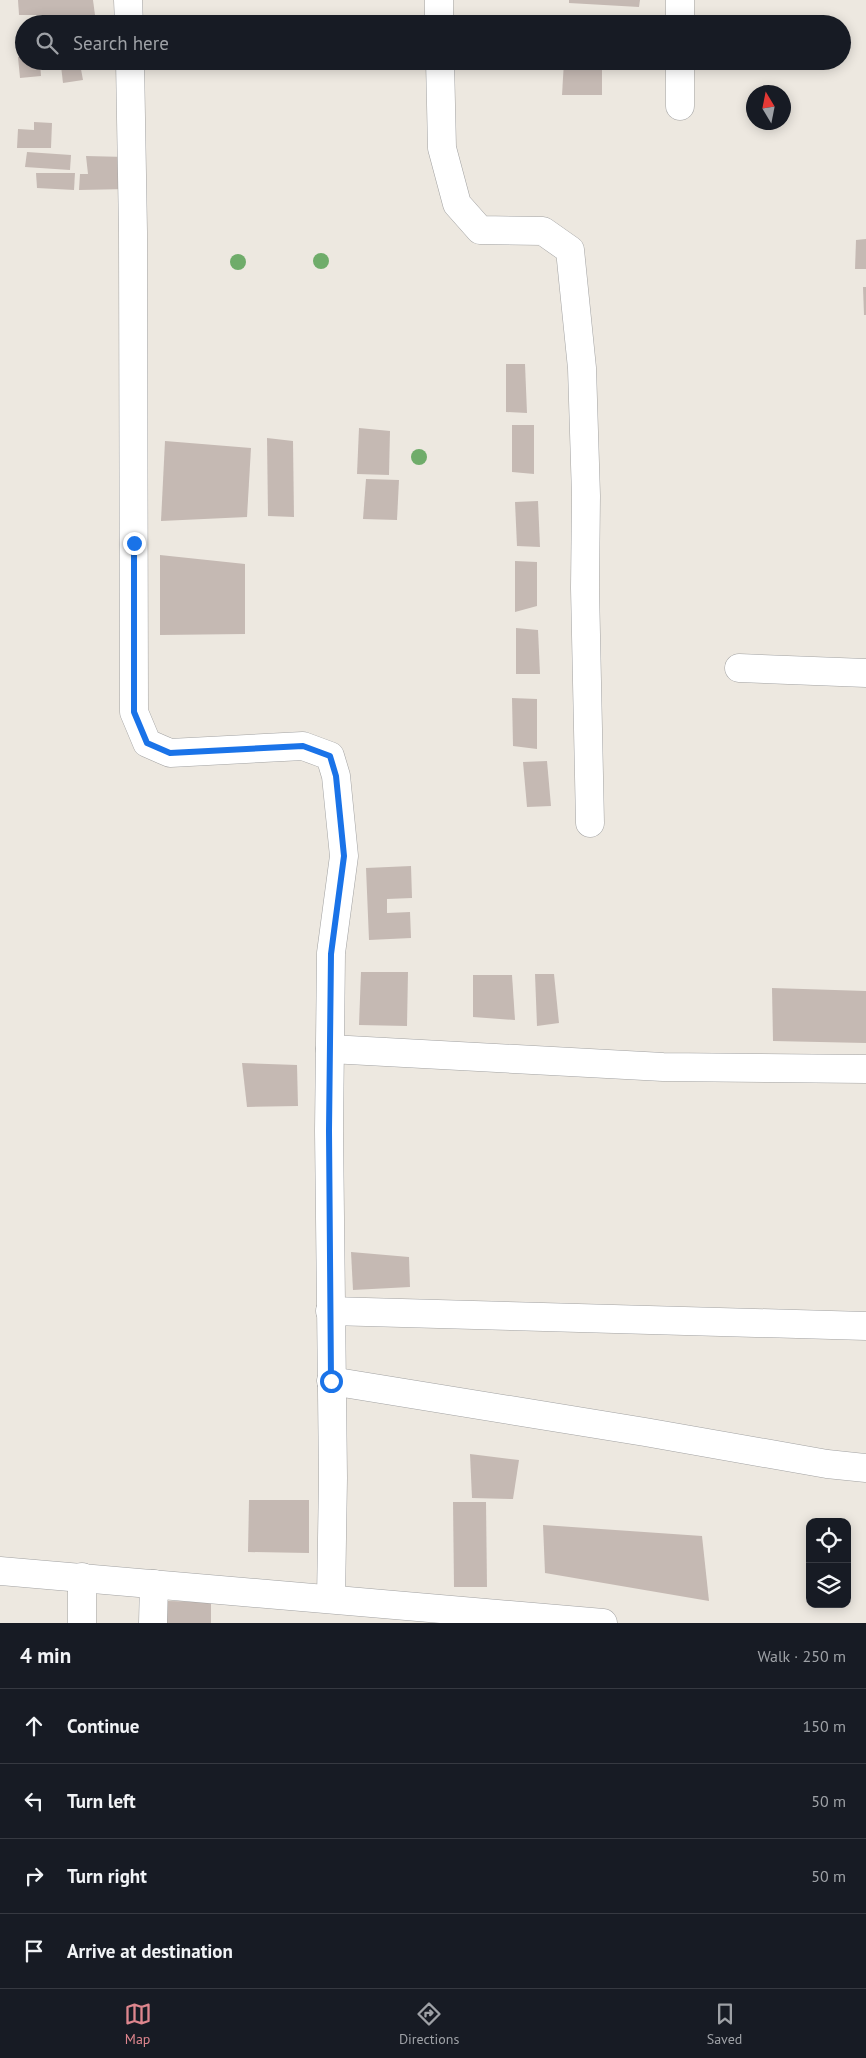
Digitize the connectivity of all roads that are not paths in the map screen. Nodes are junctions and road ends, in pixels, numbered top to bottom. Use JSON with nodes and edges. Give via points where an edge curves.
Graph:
{"nodes":[{"id":1,"x":128,"y":0,"type":"edge"},
{"id":2,"x":439,"y":0,"type":"edge"},
{"id":3,"x":680,"y":0,"type":"edge"},
{"id":4,"x":128,"y":15,"type":"edge"},
{"id":5,"x":440,"y":15,"type":"edge"},
{"id":6,"x":680,"y":15,"type":"edge"},
{"id":7,"x":130,"y":70,"type":"edge"},
{"id":8,"x":440,"y":70,"type":"edge"},
{"id":9,"x":680,"y":70,"type":"edge"},
{"id":10,"x":680,"y":106,"type":"dead end"},
{"id":11,"x":738,"y":668,"type":"dead end"},
{"id":12,"x":866,"y":674,"type":"edge"},
{"id":13,"x":590,"y":823,"type":"dead end"},
{"id":14,"x":330,"y":1048,"type":"junction"},
{"id":15,"x":866,"y":1069,"type":"edge"},
{"id":16,"x":330,"y":1311,"type":"junction"},
{"id":17,"x":866,"y":1326,"type":"edge"},
{"id":18,"x":331,"y":1381,"type":"junction"},
{"id":19,"x":866,"y":1468,"type":"edge"},
{"id":20,"x":0,"y":1571,"type":"edge"},
{"id":21,"x":82,"y":1577,"type":"junction"},
{"id":22,"x":154,"y":1584,"type":"junction"},
{"id":23,"x":331,"y":1599,"type":"junction"},
{"id":24,"x":470,"y":1617,"type":"edge"},
{"id":25,"x":82,"y":1623,"type":"edge"},
{"id":26,"x":153,"y":1623,"type":"edge"},
{"id":27,"x":603,"y":1623,"type":"edge"}],
"edges":[{"from":1,"to":4,"type":"street"},
{"from":2,"to":5,"type":"street"},
{"from":3,"to":6,"type":"street"},
{"from":7,"to":14,"type":"street","via":[[134,712],[147,743],[170,753],[303,746],[330,756],[336,776],[344,856],[331,954]]},
{"from":8,"to":13,"type":"street","via":[[442,148],[457,204],[480,230],[543,231],[570,250],[582,368]]},
{"from":9,"to":10,"type":"street"},
{"from":11,"to":12,"type":"street"},
{"from":14,"to":15,"type":"street","via":[[664,1067]]},
{"from":14,"to":16,"type":"street"},
{"from":16,"to":17,"type":"street"},
{"from":16,"to":18,"type":"street"},
{"from":18,"to":19,"type":"street"},
{"from":18,"to":23,"type":"street"},
{"from":20,"to":21,"type":"street"},
{"from":21,"to":22,"type":"street"},
{"from":21,"to":25,"type":"street"},
{"from":22,"to":23,"type":"street"},
{"from":22,"to":26,"type":"street"},
{"from":23,"to":24,"type":"street"},
{"from":24,"to":27,"type":"street"}]}
